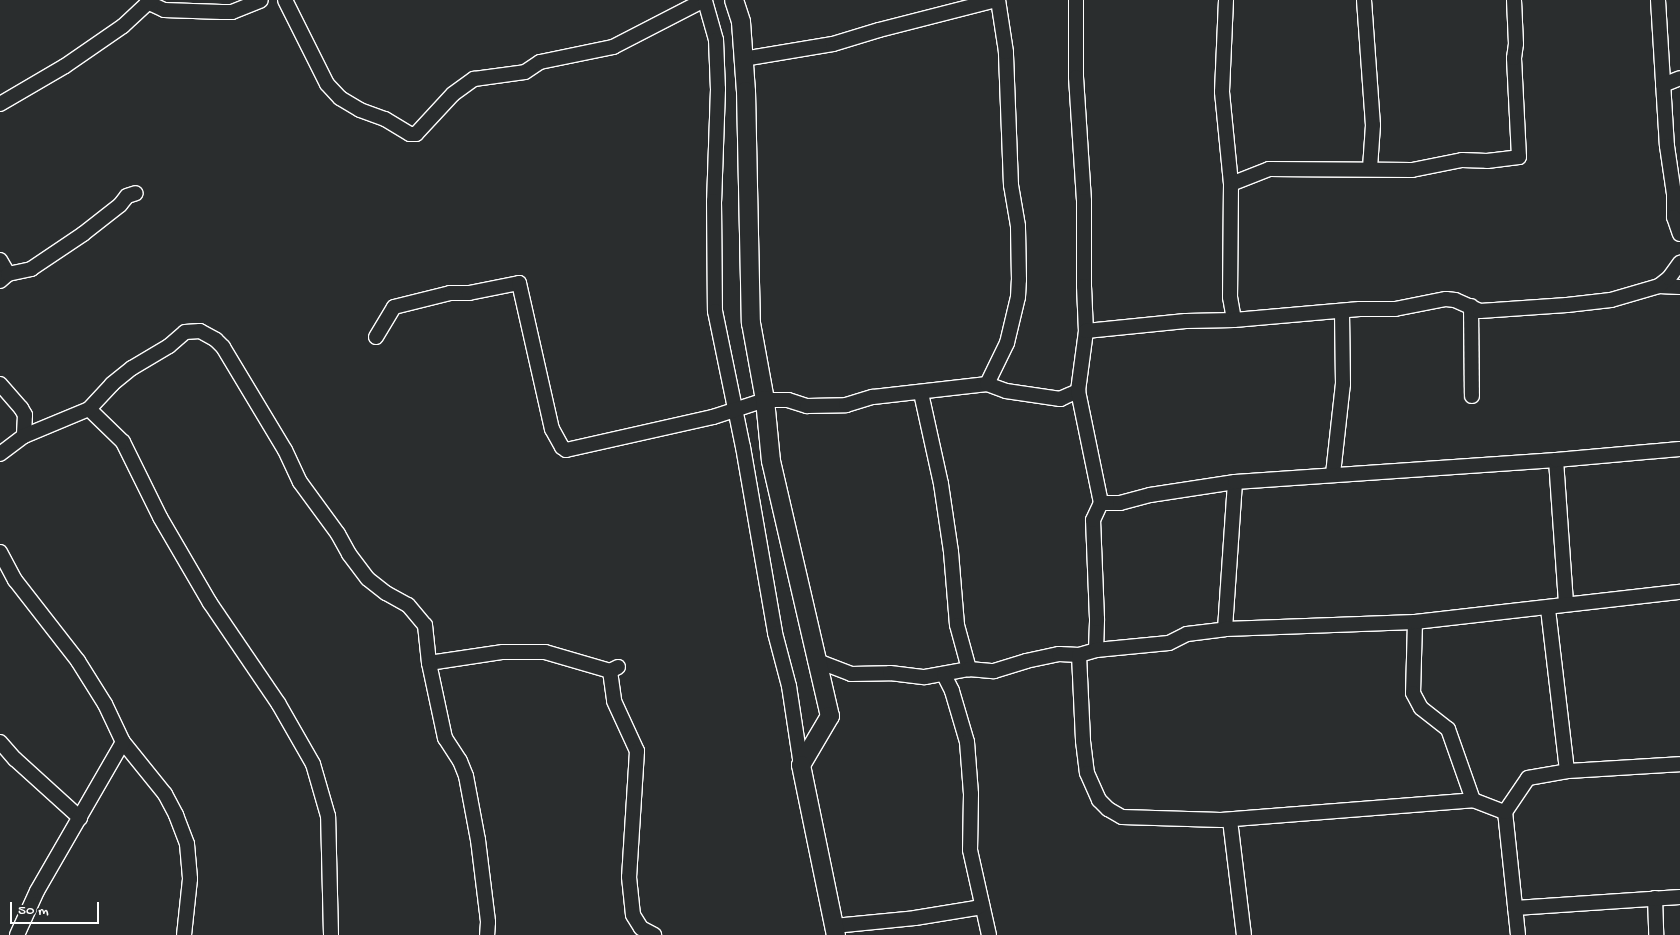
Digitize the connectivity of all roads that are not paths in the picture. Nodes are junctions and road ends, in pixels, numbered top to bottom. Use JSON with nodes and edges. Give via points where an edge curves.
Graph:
{"nodes":[{"id":1,"x":260,"y":0,"type":"edge"},
{"id":2,"x":285,"y":0,"type":"edge"},
{"id":3,"x":734,"y":0,"type":"edge"},
{"id":4,"x":997,"y":0,"type":"edge"},
{"id":5,"x":1076,"y":0,"type":"edge"},
{"id":6,"x":1226,"y":0,"type":"edge"},
{"id":7,"x":1364,"y":0,"type":"edge"},
{"id":8,"x":1514,"y":0,"type":"edge"},
{"id":9,"x":1658,"y":0,"type":"edge"},
{"id":10,"x":149,"y":1,"type":"edge"},
{"id":11,"x":704,"y":1,"type":"edge"},
{"id":12,"x":743,"y":59,"type":"junction"},
{"id":13,"x":1680,"y":78,"type":"edge"},
{"id":14,"x":1663,"y":85,"type":"junction"},
{"id":15,"x":0,"y":104,"type":"edge"},
{"id":16,"x":1370,"y":168,"type":"junction"},
{"id":17,"x":1231,"y":184,"type":"junction"},
{"id":18,"x":136,"y":192,"type":"dead end"},
{"id":19,"x":1680,"y":234,"type":"edge"},
{"id":20,"x":0,"y":260,"type":"edge"},
{"id":21,"x":1680,"y":263,"type":"edge"},
{"id":22,"x":4,"y":278,"type":"edge"},
{"id":23,"x":1659,"y":286,"type":"junction"},
{"id":24,"x":1680,"y":287,"type":"edge"},
{"id":25,"x":1470,"y":306,"type":"junction"},
{"id":26,"x":1342,"y":312,"type":"junction"},
{"id":27,"x":1234,"y":320,"type":"junction"},
{"id":28,"x":1086,"y":331,"type":"junction"},
{"id":29,"x":376,"y":337,"type":"dead end"},
{"id":30,"x":0,"y":384,"type":"edge"},
{"id":31,"x":987,"y":384,"type":"junction"},
{"id":32,"x":1078,"y":391,"type":"junction"},
{"id":33,"x":921,"y":393,"type":"junction"},
{"id":34,"x":1472,"y":396,"type":"dead end"},
{"id":35,"x":765,"y":400,"type":"junction"},
{"id":36,"x":89,"y":409,"type":"junction"},
{"id":37,"x":734,"y":409,"type":"junction"},
{"id":38,"x":24,"y":436,"type":"junction"},
{"id":39,"x":1680,"y":449,"type":"edge"},
{"id":40,"x":0,"y":454,"type":"edge"},
{"id":41,"x":1556,"y":460,"type":"junction"},
{"id":42,"x":1333,"y":474,"type":"junction"},
{"id":43,"x":1235,"y":482,"type":"junction"},
{"id":44,"x":1101,"y":503,"type":"junction"},
{"id":45,"x":0,"y":552,"type":"edge"},
{"id":46,"x":1680,"y":592,"type":"edge"},
{"id":47,"x":1566,"y":604,"type":"junction"},
{"id":48,"x":1548,"y":609,"type":"junction"},
{"id":49,"x":1415,"y":622,"type":"junction"},
{"id":50,"x":1225,"y":629,"type":"junction"},
{"id":51,"x":1096,"y":650,"type":"junction"},
{"id":52,"x":1079,"y":655,"type":"junction"},
{"id":53,"x":815,"y":660,"type":"junction"},
{"id":54,"x":429,"y":663,"type":"junction"},
{"id":55,"x":969,"y":669,"type":"junction"},
{"id":56,"x":944,"y":675,"type":"junction"},
{"id":57,"x":0,"y":742,"type":"edge"},
{"id":58,"x":123,"y":742,"type":"junction"},
{"id":59,"x":1680,"y":764,"type":"edge"},
{"id":60,"x":801,"y":765,"type":"junction"},
{"id":61,"x":1567,"y":771,"type":"junction"},
{"id":62,"x":1474,"y":800,"type":"junction"},
{"id":63,"x":1505,"y":812,"type":"junction"},
{"id":64,"x":80,"y":818,"type":"junction"},
{"id":65,"x":1230,"y":820,"type":"junction"},
{"id":66,"x":1680,"y":897,"type":"edge"},
{"id":67,"x":1655,"y":898,"type":"junction"},
{"id":68,"x":982,"y":905,"type":"junction"},
{"id":69,"x":1515,"y":908,"type":"junction"},
{"id":70,"x":835,"y":931,"type":"edge"},
{"id":71,"x":16,"y":935,"type":"edge"},
{"id":72,"x":184,"y":935,"type":"edge"},
{"id":73,"x":331,"y":935,"type":"edge"},
{"id":74,"x":487,"y":935,"type":"edge"},
{"id":75,"x":654,"y":935,"type":"edge"},
{"id":76,"x":989,"y":935,"type":"edge"},
{"id":77,"x":1244,"y":935,"type":"edge"},
{"id":78,"x":1518,"y":935,"type":"edge"},
{"id":79,"x":1656,"y":935,"type":"edge"}],
"edges":[{"from":1,"to":10,"type":"street","via":[[232,12],[164,10]]},
{"from":2,"to":11,"type":"street","via":[[327,84],[340,98],[410,134],[416,134],[453,94],[474,79],[525,72],[540,62],[613,47]]},
{"from":3,"to":12,"type":"street","via":[[741,22]]},
{"from":4,"to":12,"type":"street","via":[[833,44]]},
{"from":4,"to":31,"type":"street","via":[[1006,52],[1011,185],[1018,226],[1019,280],[1007,343]]},
{"from":5,"to":28,"type":"street"},
{"from":6,"to":17,"type":"street","via":[[1222,92]]},
{"from":7,"to":16,"type":"street","via":[[1373,125]]},
{"from":8,"to":16,"type":"street","via":[[1519,157],[1462,160],[1412,170]]},
{"from":9,"to":14,"type":"street"},
{"from":10,"to":15,"type":"street","via":[[123,26],[65,66]]},
{"from":11,"to":37,"type":"street","via":[[716,40],[718,89],[715,311]]},
{"from":12,"to":35,"type":"street","via":[[751,322]]},
{"from":13,"to":14,"type":"street"},
{"from":14,"to":19,"type":"street","via":[[1674,217]]},
{"from":16,"to":17,"type":"street","via":[[1269,169]]},
{"from":17,"to":27,"type":"street","via":[[1230,297]]},
{"from":18,"to":22,"type":"street","via":[[83,234],[31,269]]},
{"from":20,"to":22,"type":"street"},
{"from":21,"to":23,"type":"street"},
{"from":23,"to":24,"type":"street"},
{"from":23,"to":25,"type":"street","via":[[1611,300],[1567,306],[1480,311]]},
{"from":25,"to":26,"type":"street","via":[[1446,299],[1395,309]]},
{"from":25,"to":34,"type":"street"},
{"from":26,"to":27,"type":"street"},
{"from":26,"to":42,"type":"street","via":[[1342,384]]},
{"from":27,"to":28,"type":"street","via":[[1186,321]]},
{"from":28,"to":32,"type":"street"},
{"from":29,"to":37,"type":"street","via":[[394,307],[450,293],[470,294],[519,283],[552,429],[564,450],[713,417]]},
{"from":30,"to":38,"type":"street","via":[[25,415]]},
{"from":31,"to":32,"type":"street","via":[[1006,391],[1060,398]]},
{"from":31,"to":33,"type":"street"},
{"from":32,"to":44,"type":"street"},
{"from":33,"to":35,"type":"street","via":[[873,397],[846,405],[807,406],[788,400]]},
{"from":33,"to":55,"type":"street","via":[[941,484],[951,552],[956,624]]},
{"from":35,"to":37,"type":"street"},
{"from":35,"to":53,"type":"street","via":[[771,462]]},
{"from":36,"to":38,"type":"street"},
{"from":36,"to":54,"type":"street","via":[[112,384],[185,332],[200,331],[216,340],[272,427],[300,482],[358,567],[386,593],[408,605],[425,625]]},
{"from":36,"to":73,"type":"street","via":[[123,442],[160,517],[210,603],[278,703],[313,764],[328,816]]},
{"from":37,"to":60,"type":"street","via":[[775,633],[789,686]]},
{"from":38,"to":40,"type":"street"},
{"from":39,"to":41,"type":"street"},
{"from":41,"to":42,"type":"street"},
{"from":41,"to":47,"type":"street"},
{"from":42,"to":43,"type":"street"},
{"from":43,"to":44,"type":"street","via":[[1120,503]]},
{"from":43,"to":50,"type":"street"},
{"from":44,"to":51,"type":"street","via":[[1093,520]]},
{"from":45,"to":58,"type":"street","via":[[15,580],[78,661]]},
{"from":46,"to":47,"type":"street"},
{"from":47,"to":48,"type":"street"},
{"from":48,"to":49,"type":"street"},
{"from":48,"to":61,"type":"street"},
{"from":49,"to":50,"type":"street"},
{"from":49,"to":62,"type":"street","via":[[1413,693],[1422,708],[1448,729]]},
{"from":50,"to":51,"type":"street","via":[[1187,634],[1169,643]]},
{"from":51,"to":52,"type":"street"},
{"from":52,"to":55,"type":"street","via":[[1059,654],[994,671]]},
{"from":52,"to":65,"type":"street","via":[[1087,773],[1099,800],[1122,817]]},
{"from":53,"to":56,"type":"street","via":[[851,674]]},
{"from":53,"to":60,"type":"street","via":[[830,716]]},
{"from":54,"to":74,"type":"street","via":[[445,738],[466,776],[478,840]]},
{"from":54,"to":75,"type":"street","via":[[503,652],[545,652],[614,669],[614,701],[637,751],[629,876],[633,915],[641,928]]},
{"from":55,"to":56,"type":"street"},
{"from":56,"to":68,"type":"street","via":[[968,742],[970,850]]},
{"from":57,"to":64,"type":"street"},
{"from":58,"to":64,"type":"street"},
{"from":58,"to":72,"type":"street","via":[[165,794],[187,844],[190,879]]},
{"from":59,"to":61,"type":"street"},
{"from":60,"to":70,"type":"street"},
{"from":61,"to":63,"type":"street","via":[[1528,778]]},
{"from":62,"to":63,"type":"street"},
{"from":62,"to":65,"type":"street"},
{"from":63,"to":69,"type":"street"},
{"from":64,"to":71,"type":"street"},
{"from":65,"to":77,"type":"street"},
{"from":66,"to":67,"type":"street"},
{"from":67,"to":69,"type":"street"},
{"from":67,"to":79,"type":"street"},
{"from":68,"to":70,"type":"street"},
{"from":68,"to":76,"type":"street"},
{"from":69,"to":78,"type":"street"}]}
